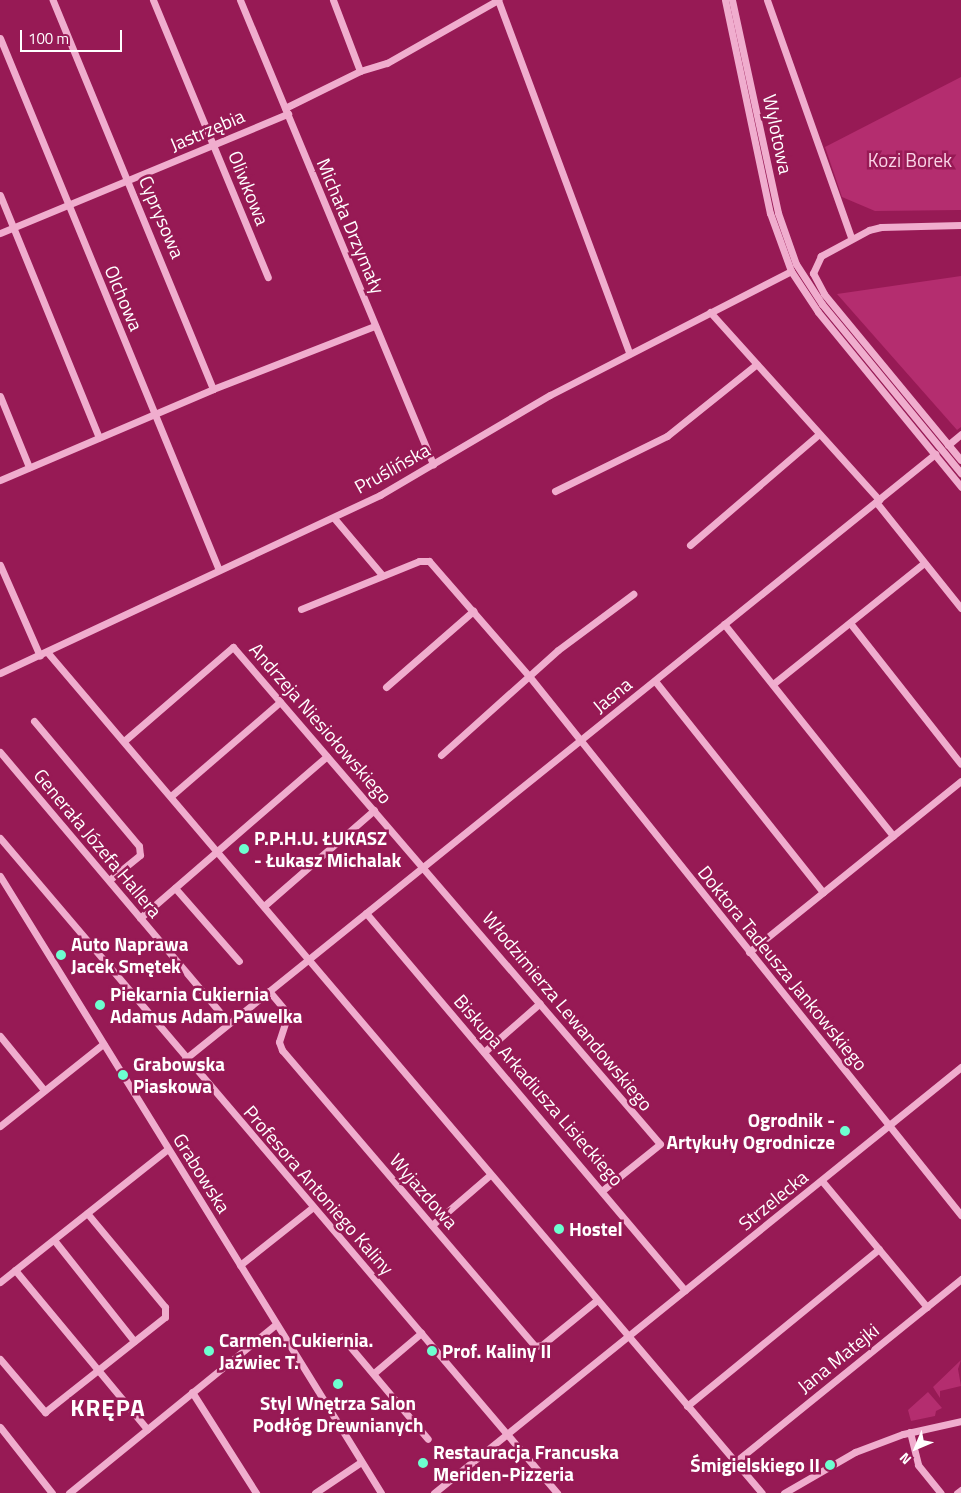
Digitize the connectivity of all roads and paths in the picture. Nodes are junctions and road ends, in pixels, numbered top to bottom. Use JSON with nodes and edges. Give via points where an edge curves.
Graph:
{"nodes":[{"id":1,"x":53,"y":0,"type":"edge"},
{"id":2,"x":153,"y":0,"type":"edge"},
{"id":3,"x":240,"y":0,"type":"edge"},
{"id":4,"x":333,"y":0,"type":"edge"},
{"id":5,"x":498,"y":0,"type":"edge"},
{"id":6,"x":725,"y":0,"type":"edge"},
{"id":7,"x":732,"y":0,"type":"edge"},
{"id":8,"x":768,"y":0,"type":"edge"},
{"id":9,"x":0,"y":38,"type":"edge"},
{"id":10,"x":360,"y":71,"type":"junction"},
{"id":11,"x":286,"y":111,"type":"junction"},
{"id":12,"x":214,"y":145,"type":"junction"},
{"id":13,"x":129,"y":181,"type":"junction"},
{"id":14,"x":0,"y":195,"type":"edge"},
{"id":15,"x":67,"y":204,"type":"junction"},
{"id":16,"x":961,"y":225,"type":"edge"},
{"id":17,"x":13,"y":227,"type":"junction"},
{"id":18,"x":0,"y":232,"type":"edge"},
{"id":19,"x":851,"y":237,"type":"junction"},
{"id":20,"x":790,"y":271,"type":"junction"},
{"id":21,"x":268,"y":277,"type":"dead end"},
{"id":22,"x":710,"y":312,"type":"junction"},
{"id":23,"x":375,"y":326,"type":"junction"},
{"id":24,"x":629,"y":353,"type":"junction"},
{"id":25,"x":757,"y":364,"type":"junction"},
{"id":26,"x":214,"y":389,"type":"junction"},
{"id":27,"x":0,"y":396,"type":"edge"},
{"id":28,"x":155,"y":414,"type":"junction"},
{"id":29,"x":819,"y":434,"type":"junction"},
{"id":30,"x":961,"y":434,"type":"edge"},
{"id":31,"x":99,"y":438,"type":"junction"},
{"id":32,"x":948,"y":445,"type":"junction"},
{"id":33,"x":935,"y":454,"type":"junction"},
{"id":34,"x":959,"y":458,"type":"edge"},
{"id":35,"x":433,"y":464,"type":"junction"},
{"id":36,"x":29,"y":467,"type":"junction"},
{"id":37,"x":961,"y":473,"type":"edge"},
{"id":38,"x":0,"y":480,"type":"edge"},
{"id":39,"x":961,"y":487,"type":"edge"},
{"id":40,"x":555,"y":490,"type":"dead end"},
{"id":41,"x":877,"y":501,"type":"junction"},
{"id":42,"x":334,"y":518,"type":"junction"},
{"id":43,"x":690,"y":544,"type":"dead end"},
{"id":44,"x":924,"y":563,"type":"junction"},
{"id":45,"x":0,"y":565,"type":"edge"},
{"id":46,"x":219,"y":570,"type":"junction"},
{"id":47,"x":382,"y":575,"type":"junction"},
{"id":48,"x":633,"y":594,"type":"dead end"},
{"id":49,"x":961,"y":608,"type":"edge"},
{"id":50,"x":300,"y":609,"type":"dead end"},
{"id":51,"x":473,"y":611,"type":"junction"},
{"id":52,"x":850,"y":623,"type":"junction"},
{"id":53,"x":724,"y":624,"type":"junction"},
{"id":54,"x":48,"y":653,"type":"junction"},
{"id":55,"x":40,"y":656,"type":"junction"},
{"id":56,"x":0,"y":673,"type":"edge"},
{"id":57,"x":529,"y":676,"type":"junction"},
{"id":58,"x":654,"y":681,"type":"junction"},
{"id":59,"x":773,"y":684,"type":"junction"},
{"id":60,"x":386,"y":687,"type":"dead end"},
{"id":61,"x":280,"y":702,"type":"junction"},
{"id":62,"x":34,"y":721,"type":"dead end"},
{"id":63,"x":124,"y":741,"type":"junction"},
{"id":64,"x":580,"y":741,"type":"junction"},
{"id":65,"x":0,"y":752,"type":"edge"},
{"id":66,"x":441,"y":755,"type":"dead end"},
{"id":67,"x":327,"y":756,"type":"junction"},
{"id":68,"x":961,"y":764,"type":"edge"},
{"id":69,"x":961,"y":781,"type":"edge"},
{"id":70,"x":171,"y":796,"type":"junction"},
{"id":71,"x":374,"y":810,"type":"junction"},
{"id":72,"x":893,"y":836,"type":"junction"},
{"id":73,"x":0,"y":838,"type":"edge"},
{"id":74,"x":218,"y":851,"type":"junction"},
{"id":75,"x":423,"y":866,"type":"junction"},
{"id":76,"x":0,"y":876,"type":"edge"},
{"id":77,"x":109,"y":880,"type":"junction"},
{"id":78,"x":175,"y":888,"type":"junction"},
{"id":79,"x":823,"y":892,"type":"junction"},
{"id":80,"x":264,"y":906,"type":"junction"},
{"id":81,"x":366,"y":913,"type":"junction"},
{"id":82,"x":140,"y":918,"type":"junction"},
{"id":83,"x":749,"y":952,"type":"junction"},
{"id":84,"x":308,"y":959,"type":"junction"},
{"id":85,"x":239,"y":961,"type":"dead end"},
{"id":86,"x":269,"y":991,"type":"junction"},
{"id":87,"x":540,"y":1003,"type":"junction"},
{"id":88,"x":229,"y":1023,"type":"junction"},
{"id":89,"x":0,"y":1036,"type":"edge"},
{"id":90,"x":103,"y":1044,"type":"junction"},
{"id":91,"x":484,"y":1052,"type":"junction"},
{"id":92,"x":185,"y":1059,"type":"junction"},
{"id":93,"x":961,"y":1068,"type":"edge"},
{"id":94,"x":44,"y":1090,"type":"junction"},
{"id":95,"x":0,"y":1126,"type":"edge"},
{"id":96,"x":888,"y":1126,"type":"junction"},
{"id":97,"x":168,"y":1149,"type":"junction"},
{"id":98,"x":490,"y":1175,"type":"junction"},
{"id":99,"x":822,"y":1181,"type":"junction"},
{"id":100,"x":603,"y":1190,"type":"junction"},
{"id":101,"x":312,"y":1208,"type":"junction"},
{"id":102,"x":87,"y":1213,"type":"junction"},
{"id":103,"x":961,"y":1215,"type":"edge"},
{"id":104,"x":432,"y":1224,"type":"junction"},
{"id":105,"x":54,"y":1240,"type":"junction"},
{"id":106,"x":879,"y":1249,"type":"junction"},
{"id":107,"x":240,"y":1265,"type":"junction"},
{"id":108,"x":16,"y":1270,"type":"junction"},
{"id":109,"x":961,"y":1279,"type":"edge"},
{"id":110,"x":0,"y":1282,"type":"edge"},
{"id":111,"x":686,"y":1290,"type":"junction"},
{"id":112,"x":597,"y":1300,"type":"junction"},
{"id":113,"x":927,"y":1307,"type":"junction"},
{"id":114,"x":276,"y":1324,"type":"junction"},
{"id":115,"x":421,"y":1333,"type":"junction"},
{"id":116,"x":342,"y":1337,"type":"dead end"},
{"id":117,"x":628,"y":1337,"type":"junction"},
{"id":118,"x":134,"y":1342,"type":"junction"},
{"id":119,"x":0,"y":1359,"type":"edge"},
{"id":120,"x":98,"y":1370,"type":"junction"},
{"id":121,"x":374,"y":1373,"type":"junction"},
{"id":122,"x":192,"y":1392,"type":"junction"},
{"id":123,"x":687,"y":1406,"type":"junction"},
{"id":124,"x":961,"y":1421,"type":"edge"},
{"id":125,"x":0,"y":1427,"type":"edge"},
{"id":126,"x":147,"y":1429,"type":"junction"},
{"id":127,"x":910,"y":1432,"type":"junction"},
{"id":128,"x":507,"y":1433,"type":"junction"},
{"id":129,"x":428,"y":1439,"type":"dead end"},
{"id":130,"x":361,"y":1462,"type":"junction"},
{"id":131,"x":735,"y":1462,"type":"junction"},
{"id":132,"x":961,"y":1490,"type":"edge"},
{"id":133,"x":378,"y":1491,"type":"edge"},
{"id":134,"x":52,"y":1493,"type":"edge"},
{"id":135,"x":69,"y":1493,"type":"edge"},
{"id":136,"x":256,"y":1493,"type":"edge"},
{"id":137,"x":314,"y":1493,"type":"edge"},
{"id":138,"x":434,"y":1493,"type":"edge"},
{"id":139,"x":557,"y":1493,"type":"edge"},
{"id":140,"x":762,"y":1493,"type":"edge"},
{"id":141,"x":784,"y":1493,"type":"edge"},
{"id":142,"x":941,"y":1493,"type":"edge"},
{"id":143,"x":957,"y":1493,"type":"edge"}],
"edges":[{"from":1,"to":13,"type":"street","name":"Cyprysowa"},
{"from":2,"to":12,"type":"street","name":"Oliwkowa"},
{"from":3,"to":11,"type":"street","name":"Michała Drzymały"},
{"from":4,"to":10,"type":"street"},
{"from":5,"to":10,"type":"street","name":"Jastrzębia","via":[[415,44],[387,63]]},
{"from":5,"to":24,"type":"street"},
{"from":6,"to":20,"type":"street","name":"Wylotowa","via":[[770,213]]},
{"from":7,"to":37,"type":"street","name":"Wylotowa","via":[[778,213],[801,272],[822,304]]},
{"from":8,"to":19,"type":"street","name":"Wylotowa"},
{"from":9,"to":15,"type":"street","name":"Olchowa"},
{"from":10,"to":11,"type":"street","name":"Jastrzębia"},
{"from":11,"to":12,"type":"street","name":"Jastrzębia"},
{"from":11,"to":23,"type":"street","name":"Michała Drzymały"},
{"from":12,"to":13,"type":"street","name":"Jastrzębia"},
{"from":12,"to":21,"type":"street","name":"Oliwkowa"},
{"from":13,"to":15,"type":"street","name":"Jastrzębia"},
{"from":13,"to":26,"type":"street","name":"Cyprysowa"},
{"from":14,"to":17,"type":"street"},
{"from":15,"to":17,"type":"street","name":"Jastrzębia"},
{"from":15,"to":28,"type":"street","name":"Olchowa"},
{"from":16,"to":19,"type":"street","via":[[881,226]]},
{"from":17,"to":18,"type":"street","name":"Jastrzębia"},
{"from":17,"to":31,"type":"street"},
{"from":19,"to":32,"type":"street","via":[[821,256],[814,264],[814,277],[824,294]]},
{"from":20,"to":22,"type":"street","name":"Pruślińska"},
{"from":20,"to":33,"type":"street","name":"Wylotowa","via":[[818,312]]},
{"from":22,"to":24,"type":"street","name":"Pruślińska"},
{"from":22,"to":25,"type":"street"},
{"from":23,"to":26,"type":"street"},
{"from":23,"to":35,"type":"street","name":"Michała Drzymały"},
{"from":24,"to":35,"type":"street","name":"Pruślińska","via":[[514,415]]},
{"from":25,"to":29,"type":"street"},
{"from":25,"to":40,"type":"street","via":[[672,433]]},
{"from":26,"to":28,"type":"street"},
{"from":27,"to":36,"type":"street"},
{"from":28,"to":31,"type":"street"},
{"from":28,"to":46,"type":"street","name":"Olchowa"},
{"from":29,"to":41,"type":"street"},
{"from":29,"to":43,"type":"street"},
{"from":30,"to":32,"type":"street"},
{"from":31,"to":36,"type":"street"},
{"from":32,"to":34,"type":"street"},
{"from":33,"to":39,"type":"street","name":"Wylotowa"},
{"from":33,"to":41,"type":"street","name":"Jasna"},
{"from":35,"to":42,"type":"street","name":"Pruślińska"},
{"from":36,"to":38,"type":"street"},
{"from":41,"to":44,"type":"street"},
{"from":41,"to":53,"type":"street","name":"Jasna"},
{"from":42,"to":46,"type":"street","name":"Pruślińska"},
{"from":42,"to":47,"type":"street"},
{"from":44,"to":49,"type":"street"},
{"from":44,"to":52,"type":"street"},
{"from":45,"to":55,"type":"street"},
{"from":46,"to":54,"type":"street","name":"Pruślińska"},
{"from":47,"to":50,"type":"street"},
{"from":47,"to":51,"type":"street","name":"Doktora Tadeusza Jankowskiego","via":[[419,561],[430,561]]},
{"from":48,"to":57,"type":"street","via":[[574,637]]},
{"from":51,"to":57,"type":"street","name":"Doktora Tadeusza Jankowskiego"},
{"from":51,"to":60,"type":"street"},
{"from":52,"to":59,"type":"street"},
{"from":52,"to":68,"type":"street"},
{"from":53,"to":58,"type":"street","name":"Jasna"},
{"from":53,"to":59,"type":"street"},
{"from":54,"to":55,"type":"street","name":"Pruślińska"},
{"from":54,"to":63,"type":"street"},
{"from":55,"to":56,"type":"street","name":"Pruślińska"},
{"from":57,"to":64,"type":"street","name":"Doktora Tadeusza Jankowskiego"},
{"from":57,"to":66,"type":"street"},
{"from":58,"to":64,"type":"street","name":"Jasna"},
{"from":58,"to":79,"type":"street"},
{"from":59,"to":72,"type":"street"},
{"from":61,"to":63,"type":"street","name":"Andrzeja Niesiołowskiego","via":[[233,647]]},
{"from":61,"to":67,"type":"street","name":"Andrzeja Niesiołowskiego"},
{"from":61,"to":70,"type":"street"},
{"from":62,"to":77,"type":"street","via":[[139,846],[140,855]]},
{"from":63,"to":70,"type":"street"},
{"from":64,"to":75,"type":"street","name":"Jasna"},
{"from":64,"to":83,"type":"street","name":"Doktora Tadeusza Jankowskiego"},
{"from":65,"to":77,"type":"street","name":"Generała Józefa Hallera"},
{"from":67,"to":71,"type":"street","name":"Andrzeja Niesiołowskiego"},
{"from":67,"to":74,"type":"street"},
{"from":69,"to":72,"type":"street"},
{"from":70,"to":74,"type":"street"},
{"from":71,"to":75,"type":"street","name":"Andrzeja Niesiołowskiego"},
{"from":71,"to":80,"type":"street"},
{"from":72,"to":79,"type":"street"},
{"from":73,"to":92,"type":"street","name":"Profesora Antoniego Kaliny"},
{"from":74,"to":78,"type":"street"},
{"from":74,"to":80,"type":"street"},
{"from":75,"to":81,"type":"street","name":"Jasna"},
{"from":75,"to":87,"type":"street","name":"Włodzimierza Lewandowskiego"},
{"from":76,"to":90,"type":"street","name":"Grabowska"},
{"from":77,"to":82,"type":"street","name":"Generała Józefa Hallera"},
{"from":78,"to":82,"type":"street"},
{"from":78,"to":85,"type":"street"},
{"from":79,"to":83,"type":"street"},
{"from":80,"to":84,"type":"street"},
{"from":81,"to":84,"type":"street","name":"Jasna"},
{"from":81,"to":91,"type":"street","name":"Biskupa Arkadiusza Lisieckiego"},
{"from":82,"to":88,"type":"street","name":"Generała Józefa Hallera"},
{"from":83,"to":96,"type":"street","name":"Doktora Tadeusza Jankowskiego"},
{"from":84,"to":86,"type":"street","name":"Jasna"},
{"from":84,"to":98,"type":"street"},
{"from":86,"to":88,"type":"street","name":"Jasna"},
{"from":86,"to":104,"type":"street","name":"Wyjazdowa","via":[[288,1014],[279,1042],[282,1050]]},
{"from":87,"to":91,"type":"street"},
{"from":87,"to":100,"type":"street","name":"Włodzimierza Lewandowskiego","via":[[660,1144]]},
{"from":88,"to":92,"type":"street","name":"Jasna"},
{"from":89,"to":94,"type":"street"},
{"from":90,"to":94,"type":"street"},
{"from":90,"to":97,"type":"street","name":"Grabowska"},
{"from":91,"to":100,"type":"street","name":"Biskupa Arkadiusza Lisieckiego"},
{"from":92,"to":101,"type":"street","name":"Profesora Antoniego Kaliny"},
{"from":93,"to":96,"type":"street","name":"Strzelecka"},
{"from":94,"to":95,"type":"street"},
{"from":96,"to":99,"type":"street","name":"Strzelecka"},
{"from":96,"to":103,"type":"street","name":"Doktora Tadeusza Jankowskiego"},
{"from":97,"to":102,"type":"street"},
{"from":97,"to":107,"type":"street","name":"Grabowska"},
{"from":98,"to":104,"type":"street"},
{"from":98,"to":112,"type":"street"},
{"from":99,"to":106,"type":"street"},
{"from":99,"to":111,"type":"street","name":"Strzelecka"},
{"from":100,"to":111,"type":"street","name":"Biskupa Arkadiusza Lisieckiego"},
{"from":101,"to":107,"type":"street"},
{"from":101,"to":115,"type":"street","name":"Profesora Antoniego Kaliny"},
{"from":102,"to":105,"type":"street"},
{"from":102,"to":118,"type":"street","via":[[167,1312]]},
{"from":104,"to":112,"type":"street","name":"Wyjazdowa","via":[[534,1346],[542,1345]]},
{"from":105,"to":108,"type":"street"},
{"from":105,"to":118,"type":"street"},
{"from":106,"to":113,"type":"street"},
{"from":106,"to":123,"type":"street"},
{"from":107,"to":114,"type":"street","name":"Grabowska"},
{"from":108,"to":110,"type":"street"},
{"from":108,"to":120,"type":"street"},
{"from":109,"to":113,"type":"street","name":"Jana Matejki"},
{"from":111,"to":117,"type":"street","name":"Strzelecka"},
{"from":112,"to":117,"type":"street"},
{"from":113,"to":131,"type":"street","name":"Jana Matejki"},
{"from":114,"to":122,"type":"street"},
{"from":114,"to":130,"type":"street","name":"Grabowska"},
{"from":115,"to":121,"type":"street"},
{"from":115,"to":128,"type":"street","name":"Profesora Antoniego Kaliny"},
{"from":116,"to":121,"type":"street"},
{"from":117,"to":123,"type":"street"},
{"from":117,"to":128,"type":"street","name":"Strzelecka"},
{"from":118,"to":120,"type":"street"},
{"from":119,"to":120,"type":"street","via":[[45,1412]]},
{"from":120,"to":126,"type":"street"},
{"from":121,"to":129,"type":"street"},
{"from":122,"to":126,"type":"street"},
{"from":122,"to":136,"type":"street"},
{"from":123,"to":131,"type":"street"},
{"from":124,"to":127,"type":"street"},
{"from":125,"to":134,"type":"street"},
{"from":126,"to":135,"type":"street"},
{"from":127,"to":141,"type":"street","via":[[855,1452]]},
{"from":127,"to":142,"type":"street","via":[[918,1465]]},
{"from":128,"to":138,"type":"street","name":"Strzelecka"},
{"from":128,"to":139,"type":"street","name":"Profesora Antoniego Kaliny"},
{"from":130,"to":133,"type":"street","name":"Grabowska"},
{"from":130,"to":137,"type":"street"},
{"from":131,"to":140,"type":"street"},
{"from":132,"to":143,"type":"street"}]}
